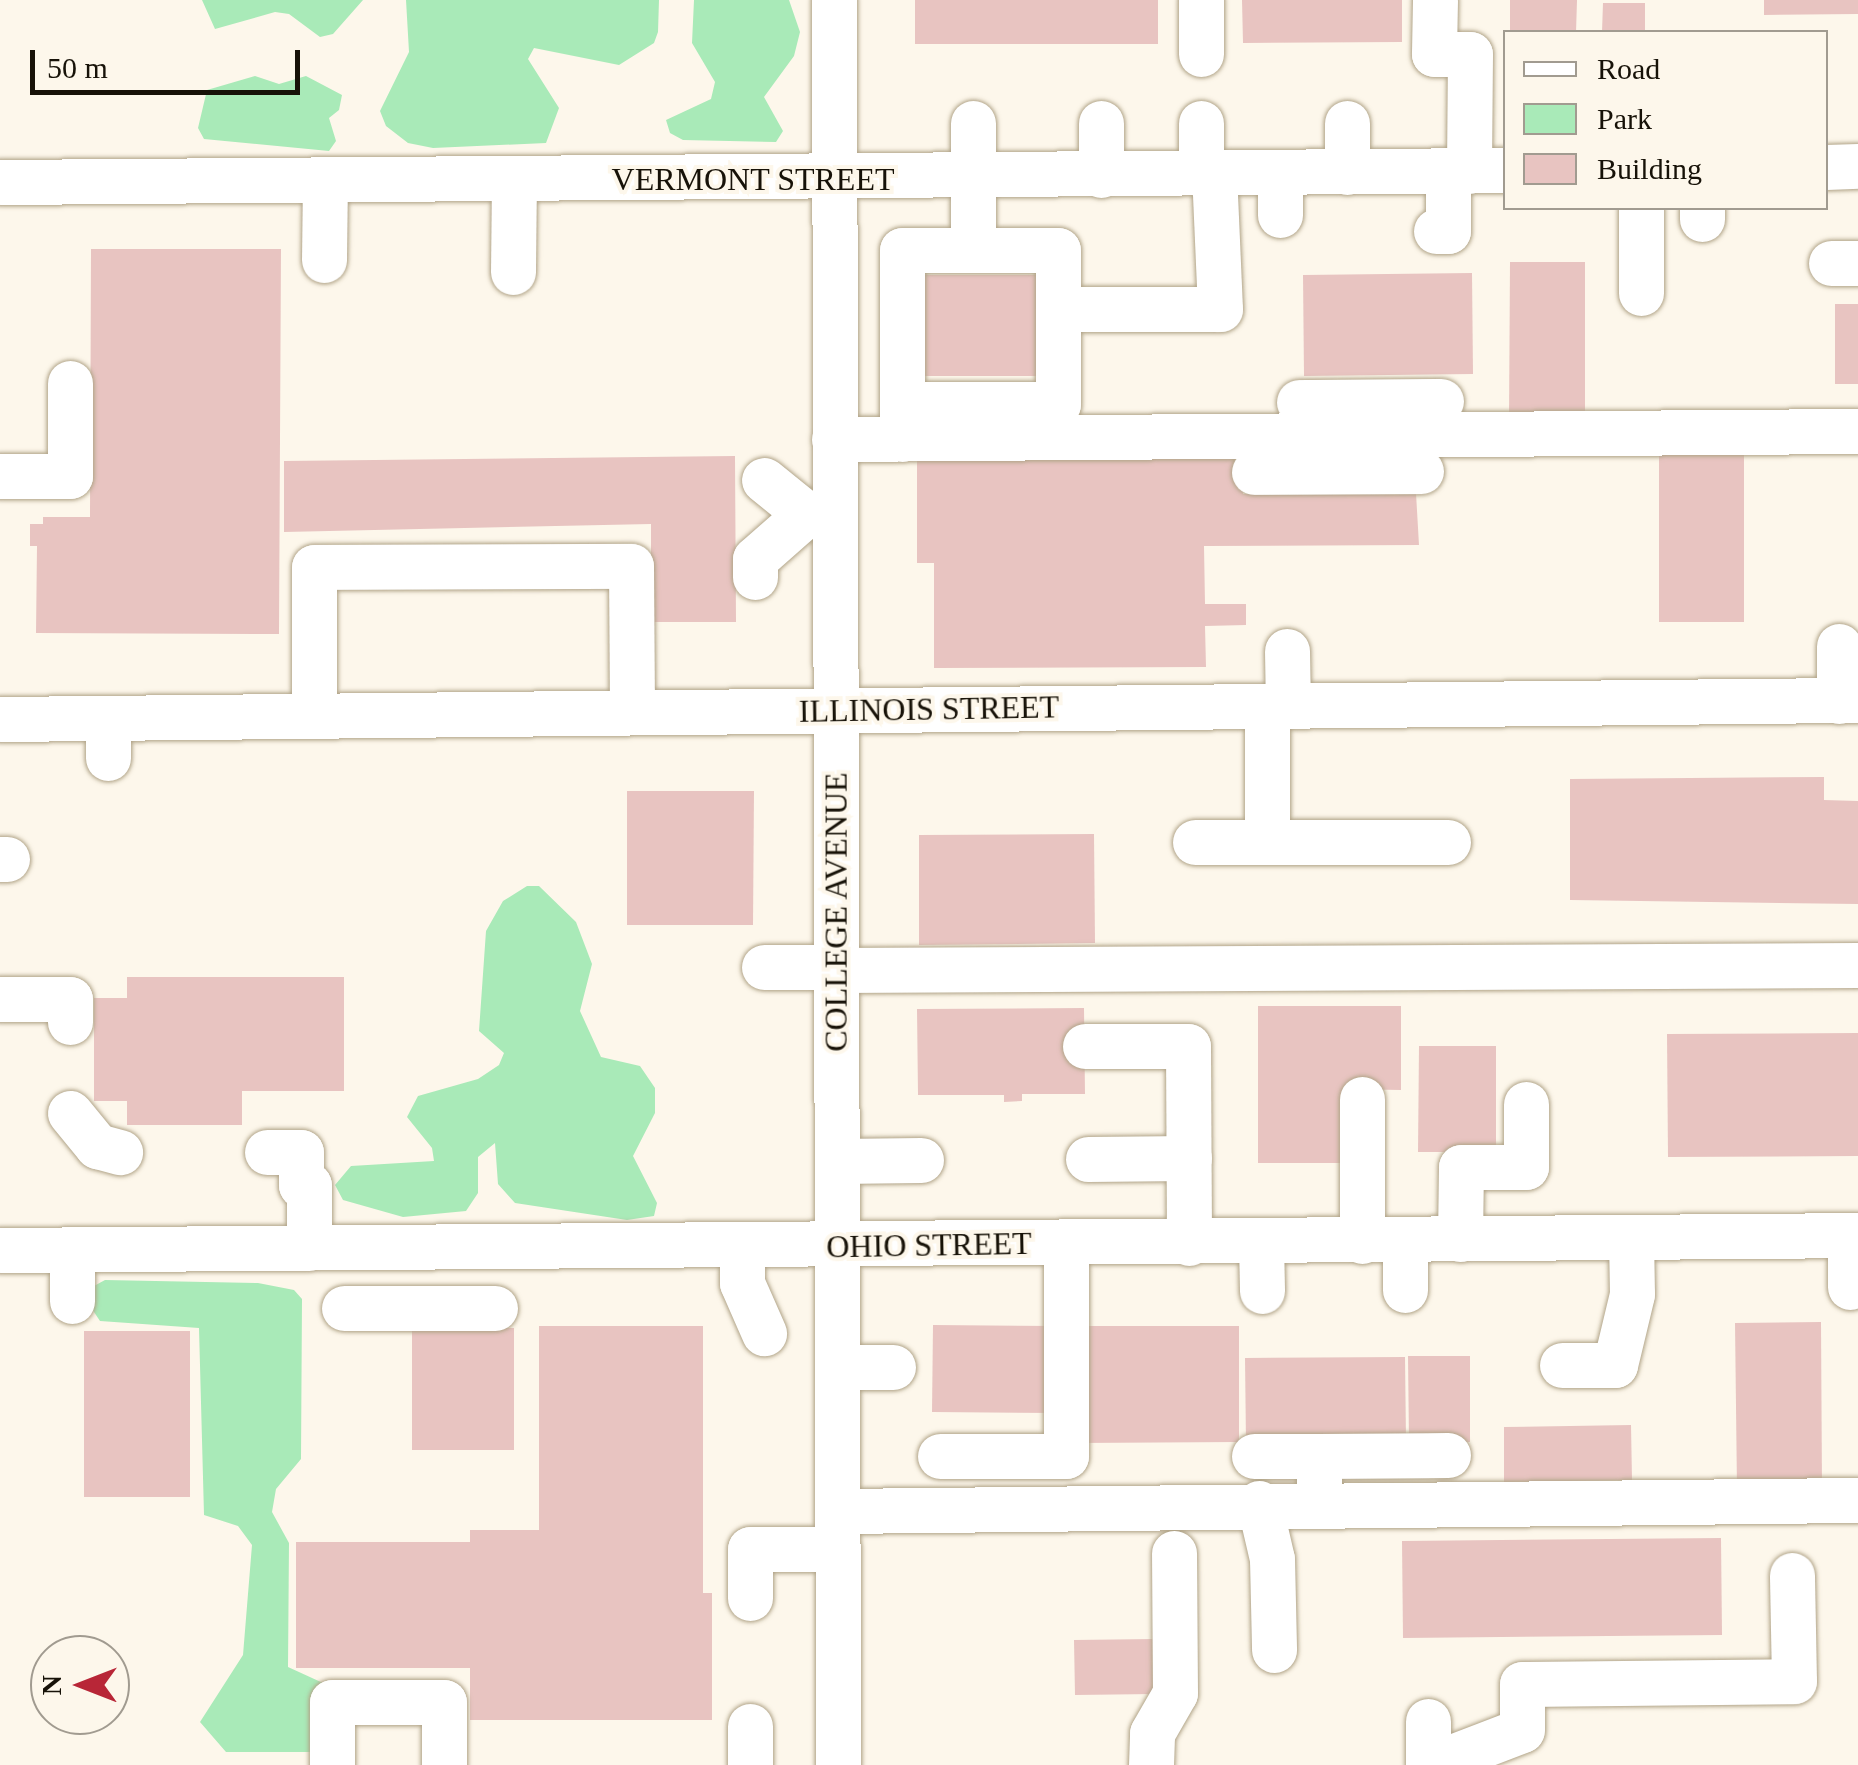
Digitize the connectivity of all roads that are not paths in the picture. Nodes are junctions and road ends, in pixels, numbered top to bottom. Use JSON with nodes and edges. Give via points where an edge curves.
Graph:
{"nodes":[{"id":1,"x":834,"y":0,"type":"edge"},
{"id":2,"x":1202,"y":0,"type":"edge"},
{"id":3,"x":1435,"y":0,"type":"edge"},
{"id":4,"x":1202,"y":54,"type":"dead end"},
{"id":5,"x":972,"y":123,"type":"dead end"},
{"id":6,"x":1100,"y":123,"type":"dead end"},
{"id":7,"x":1202,"y":123,"type":"dead end"},
{"id":8,"x":1348,"y":123,"type":"dead end"},
{"id":9,"x":1858,"y":166,"type":"edge"},
{"id":10,"x":1828,"y":167,"type":"edge"},
{"id":11,"x":1474,"y":171,"type":"edge"},
{"id":12,"x":1348,"y":172,"type":"junction"},
{"id":13,"x":1208,"y":174,"type":"junction"},
{"id":14,"x":1038,"y":176,"type":"junction"},
{"id":15,"x":1100,"y":176,"type":"junction"},
{"id":16,"x":972,"y":177,"type":"junction"},
{"id":17,"x":834,"y":179,"type":"junction"},
{"id":18,"x":514,"y":180,"type":"junction"},
{"id":19,"x":325,"y":181,"type":"junction"},
{"id":20,"x":0,"y":182,"type":"edge"},
{"id":21,"x":1641,"y":210,"type":"edge"},
{"id":22,"x":1436,"y":232,"type":"dead end"},
{"id":23,"x":972,"y":250,"type":"junction"},
{"id":24,"x":1038,"y":250,"type":"junction"},
{"id":25,"x":324,"y":260,"type":"dead end"},
{"id":26,"x":513,"y":272,"type":"dead end"},
{"id":27,"x":1640,"y":293,"type":"dead end"},
{"id":28,"x":1058,"y":309,"type":"junction"},
{"id":29,"x":834,"y":325,"type":"junction"},
{"id":30,"x":902,"y":325,"type":"junction"},
{"id":31,"x":70,"y":383,"type":"dead end"},
{"id":32,"x":1441,"y":401,"type":"dead end"},
{"id":33,"x":1299,"y":402,"type":"dead end"},
{"id":34,"x":902,"y":421,"type":"junction"},
{"id":35,"x":1858,"y":430,"type":"edge"},
{"id":36,"x":834,"y":439,"type":"junction"},
{"id":37,"x":1401,"y":460,"type":"junction"},
{"id":38,"x":1254,"y":472,"type":"dead end"},
{"id":39,"x":0,"y":476,"type":"edge"},
{"id":40,"x":764,"y":480,"type":"dead end"},
{"id":41,"x":821,"y":513,"type":"junction"},
{"id":42,"x":755,"y":577,"type":"dead end"},
{"id":43,"x":1839,"y":646,"type":"dead end"},
{"id":44,"x":1287,"y":651,"type":"dead end"},
{"id":45,"x":1849,"y":701,"type":"edge"},
{"id":46,"x":1278,"y":706,"type":"junction"},
{"id":47,"x":836,"y":709,"type":"junction"},
{"id":48,"x":632,"y":712,"type":"junction"},
{"id":49,"x":314,"y":716,"type":"junction"},
{"id":50,"x":0,"y":719,"type":"edge"},
{"id":51,"x":1196,"y":842,"type":"dead end"},
{"id":52,"x":1267,"y":842,"type":"junction"},
{"id":53,"x":1448,"y":842,"type":"dead end"},
{"id":54,"x":764,"y":967,"type":"dead end"},
{"id":55,"x":836,"y":969,"type":"junction"},
{"id":56,"x":1830,"y":973,"type":"edge"},
{"id":57,"x":0,"y":999,"type":"edge"},
{"id":58,"x":70,"y":1022,"type":"dead end"},
{"id":59,"x":1085,"y":1046,"type":"dead end"},
{"id":60,"x":1362,"y":1099,"type":"dead end"},
{"id":61,"x":1526,"y":1104,"type":"dead end"},
{"id":62,"x":70,"y":1113,"type":"dead end"},
{"id":63,"x":120,"y":1152,"type":"dead end"},
{"id":64,"x":267,"y":1152,"type":"dead end"},
{"id":65,"x":1189,"y":1158,"type":"junction"},
{"id":66,"x":1088,"y":1159,"type":"dead end"},
{"id":67,"x":837,"y":1160,"type":"junction"},
{"id":68,"x":921,"y":1160,"type":"dead end"},
{"id":69,"x":1854,"y":1235,"type":"edge"},
{"id":70,"x":1631,"y":1238,"type":"junction"},
{"id":71,"x":1383,"y":1240,"type":"junction"},
{"id":72,"x":1460,"y":1240,"type":"junction"},
{"id":73,"x":1190,"y":1242,"type":"junction"},
{"id":74,"x":1262,"y":1242,"type":"junction"},
{"id":75,"x":1066,"y":1244,"type":"junction"},
{"id":76,"x":742,"y":1247,"type":"junction"},
{"id":77,"x":837,"y":1247,"type":"junction"},
{"id":78,"x":326,"y":1248,"type":"junction"},
{"id":79,"x":476,"y":1248,"type":"junction"},
{"id":80,"x":72,"y":1249,"type":"junction"},
{"id":81,"x":0,"y":1250,"type":"edge"},
{"id":82,"x":1850,"y":1287,"type":"dead end"},
{"id":83,"x":1405,"y":1290,"type":"dead end"},
{"id":84,"x":1262,"y":1291,"type":"dead end"},
{"id":85,"x":72,"y":1301,"type":"dead end"},
{"id":86,"x":764,"y":1333,"type":"dead end"},
{"id":87,"x":1562,"y":1365,"type":"dead end"},
{"id":88,"x":837,"y":1367,"type":"junction"},
{"id":89,"x":893,"y":1367,"type":"dead end"},
{"id":90,"x":1448,"y":1455,"type":"dead end"},
{"id":91,"x":940,"y":1456,"type":"dead end"},
{"id":92,"x":1254,"y":1456,"type":"dead end"},
{"id":93,"x":1319,"y":1456,"type":"junction"},
{"id":94,"x":1851,"y":1495,"type":"edge"},
{"id":95,"x":1320,"y":1502,"type":"junction"},
{"id":96,"x":1259,"y":1503,"type":"junction"},
{"id":97,"x":838,"y":1530,"type":"junction"},
{"id":98,"x":1174,"y":1553,"type":"dead end"},
{"id":99,"x":1792,"y":1575,"type":"dead end"},
{"id":100,"x":750,"y":1598,"type":"dead end"},
{"id":101,"x":1274,"y":1650,"type":"dead end"},
{"id":102,"x":1429,"y":1750,"type":"edge"},
{"id":103,"x":332,"y":1765,"type":"edge"},
{"id":104,"x":444,"y":1765,"type":"edge"},
{"id":105,"x":838,"y":1765,"type":"edge"},
{"id":106,"x":1151,"y":1765,"type":"edge"}],
"edges":[{"from":1,"to":17,"type":"street","name":"COLLEGE AVENUE"},
{"from":2,"to":4,"type":"street"},
{"from":3,"to":11,"type":"street","via":[[1434,54],[1470,54]]},
{"from":5,"to":16,"type":"street"},
{"from":6,"to":15,"type":"street"},
{"from":7,"to":13,"type":"street"},
{"from":8,"to":12,"type":"street"},
{"from":9,"to":10,"type":"street"},
{"from":11,"to":12,"type":"street","name":"VERMONT STREET"},
{"from":11,"to":22,"type":"street","via":[[1448,232]]},
{"from":12,"to":13,"type":"street","name":"VERMONT STREET","via":[[1280,194]]},
{"from":13,"to":15,"type":"street","name":"VERMONT STREET"},
{"from":13,"to":28,"type":"street","via":[[1220,309]]},
{"from":14,"to":15,"type":"street","name":"VERMONT STREET"},
{"from":14,"to":16,"type":"street","name":"VERMONT STREET"},
{"from":14,"to":24,"type":"street"},
{"from":16,"to":17,"type":"street","name":"VERMONT STREET"},
{"from":16,"to":23,"type":"street"},
{"from":17,"to":18,"type":"street","name":"VERMONT STREET"},
{"from":17,"to":29,"type":"street","name":"COLLEGE AVENUE"},
{"from":18,"to":19,"type":"street","name":"VERMONT STREET"},
{"from":18,"to":26,"type":"street"},
{"from":19,"to":20,"type":"street","name":"VERMONT STREET","via":[[71,195]]},
{"from":19,"to":25,"type":"street"},
{"from":21,"to":27,"type":"street"},
{"from":23,"to":24,"type":"street"},
{"from":23,"to":30,"type":"street","via":[[902,250]]},
{"from":24,"to":28,"type":"street","via":[[1058,250]]},
{"from":28,"to":34,"type":"street","via":[[1058,404]]},
{"from":29,"to":30,"type":"street"},
{"from":29,"to":36,"type":"street","name":"COLLEGE AVENUE"},
{"from":30,"to":34,"type":"street"},
{"from":31,"to":39,"type":"street","via":[[70,476]]},
{"from":32,"to":33,"type":"street"},
{"from":34,"to":36,"type":"street"},
{"from":34,"to":37,"type":"street"},
{"from":35,"to":37,"type":"street"},
{"from":36,"to":41,"type":"street","name":"COLLEGE AVENUE"},
{"from":37,"to":38,"type":"street"},
{"from":40,"to":41,"type":"street"},
{"from":41,"to":42,"type":"street","via":[[755,559]]},
{"from":41,"to":47,"type":"street","name":"COLLEGE AVENUE"},
{"from":43,"to":45,"type":"street"},
{"from":44,"to":46,"type":"street"},
{"from":45,"to":46,"type":"street","name":"ILLINOIS STREET"},
{"from":46,"to":47,"type":"street","name":"ILLINOIS STREET"},
{"from":46,"to":52,"type":"street"},
{"from":47,"to":48,"type":"street","name":"ILLINOIS STREET","via":[[756,695]]},
{"from":47,"to":55,"type":"street","name":"COLLEGE AVENUE"},
{"from":48,"to":49,"type":"street","name":"ILLINOIS STREET"},
{"from":48,"to":49,"type":"street","via":[[632,566],[314,567]]},
{"from":49,"to":50,"type":"street","name":"ILLINOIS STREET","via":[[108,738]]},
{"from":51,"to":52,"type":"street"},
{"from":52,"to":53,"type":"street"},
{"from":54,"to":55,"type":"street"},
{"from":55,"to":56,"type":"street"},
{"from":55,"to":67,"type":"street","name":"COLLEGE AVENUE"},
{"from":57,"to":58,"type":"street","via":[[70,999]]},
{"from":59,"to":65,"type":"street","via":[[1188,1046]]},
{"from":60,"to":71,"type":"street"},
{"from":61,"to":72,"type":"street","via":[[1526,1167],[1461,1167]]},
{"from":62,"to":63,"type":"street","via":[[98,1146]]},
{"from":64,"to":78,"type":"street","via":[[301,1152],[301,1185],[309,1185]]},
{"from":65,"to":66,"type":"street"},
{"from":65,"to":73,"type":"street"},
{"from":67,"to":68,"type":"street"},
{"from":67,"to":77,"type":"street","name":"COLLEGE AVENUE"},
{"from":69,"to":70,"type":"street","name":"OHIO STREET"},
{"from":69,"to":82,"type":"street"},
{"from":70,"to":72,"type":"street","name":"OHIO STREET"},
{"from":70,"to":87,"type":"street","via":[[1632,1294],[1615,1365]]},
{"from":71,"to":72,"type":"street","name":"OHIO STREET"},
{"from":71,"to":74,"type":"street","name":"OHIO STREET"},
{"from":71,"to":83,"type":"street"},
{"from":73,"to":74,"type":"street","name":"OHIO STREET"},
{"from":73,"to":75,"type":"street","name":"OHIO STREET"},
{"from":74,"to":84,"type":"street"},
{"from":75,"to":77,"type":"street","name":"OHIO STREET"},
{"from":75,"to":91,"type":"street","via":[[1066,1456]]},
{"from":76,"to":77,"type":"street","name":"OHIO STREET"},
{"from":76,"to":79,"type":"street","name":"OHIO STREET"},
{"from":76,"to":86,"type":"street","via":[[742,1283]]},
{"from":77,"to":88,"type":"street","name":"COLLEGE AVENUE"},
{"from":78,"to":79,"type":"street","name":"OHIO STREET"},
{"from":78,"to":79,"type":"street","via":[[344,1318],[485,1308]]},
{"from":78,"to":80,"type":"street","name":"OHIO STREET"},
{"from":80,"to":81,"type":"street","name":"OHIO STREET"},
{"from":80,"to":85,"type":"street"},
{"from":88,"to":89,"type":"street"},
{"from":88,"to":97,"type":"street","name":"COLLEGE AVENUE"},
{"from":90,"to":93,"type":"street"},
{"from":92,"to":93,"type":"street"},
{"from":93,"to":95,"type":"street"},
{"from":94,"to":95,"type":"street"},
{"from":95,"to":96,"type":"street"},
{"from":96,"to":97,"type":"street"},
{"from":96,"to":101,"type":"street","via":[[1272,1559]]},
{"from":97,"to":100,"type":"street","via":[[764,1539],[750,1549]]},
{"from":97,"to":105,"type":"street","name":"COLLEGE AVENUE"},
{"from":98,"to":106,"type":"street","via":[[1175,1694],[1152,1732]]},
{"from":99,"to":102,"type":"street","via":[[1794,1681],[1522,1684],[1522,1730]]},
{"from":103,"to":104,"type":"street","via":[[332,1702],[444,1702]]}]}
